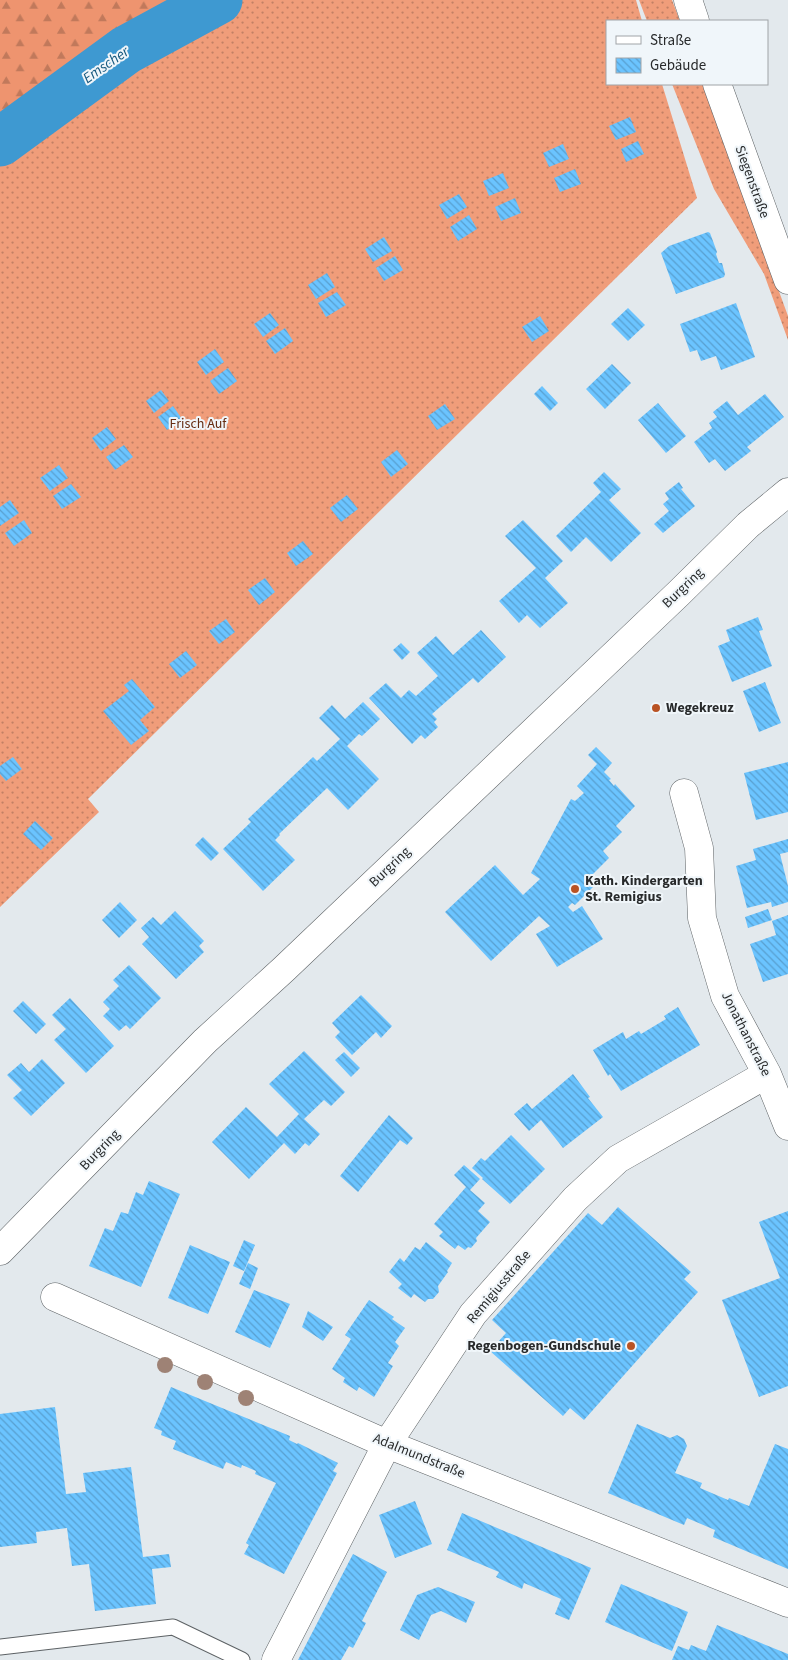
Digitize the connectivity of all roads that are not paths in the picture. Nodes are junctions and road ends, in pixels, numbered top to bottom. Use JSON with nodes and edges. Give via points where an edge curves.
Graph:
{"nodes":[{"id":1,"x":688,"y":0,"type":"edge"},
{"id":2,"x":695,"y":20,"type":"edge"},
{"id":3,"x":717,"y":85,"type":"edge"},
{"id":4,"x":788,"y":280,"type":"edge"},
{"id":5,"x":788,"y":492,"type":"edge"},
{"id":6,"x":684,"y":793,"type":"dead end"},
{"id":7,"x":766,"y":1074,"type":"junction"},
{"id":8,"x":788,"y":1126,"type":"edge"},
{"id":9,"x":0,"y":1251,"type":"edge"},
{"id":10,"x":54,"y":1297,"type":"dead end"},
{"id":11,"x":387,"y":1444,"type":"junction"},
{"id":12,"x":788,"y":1603,"type":"edge"},
{"id":13,"x":0,"y":1647,"type":"edge"},
{"id":14,"x":242,"y":1660,"type":"edge"},
{"id":15,"x":276,"y":1660,"type":"edge"}],
"edges":[{"from":1,"to":2,"type":"street"},
{"from":3,"to":4,"type":"street","name":"Siegenstraße"},
{"from":5,"to":9,"type":"street","name":"Burgring","via":[[748,525],[205,1041]]},
{"from":6,"to":7,"type":"street","name":"Jonathanstraße","via":[[699,848],[704,927],[725,996]]},
{"from":7,"to":8,"type":"street","name":"Jonathanstraße"},
{"from":7,"to":11,"type":"street","name":"Remigiusstraße","via":[[618,1159],[575,1199],[473,1314]]},
{"from":10,"to":11,"type":"street","name":"Adalmundstraße"},
{"from":11,"to":12,"type":"street","name":"Adalmundstraße"},
{"from":11,"to":15,"type":"street","name":"Remigiusstraße"},
{"from":13,"to":14,"type":"lane","via":[[173,1627]]}]}
